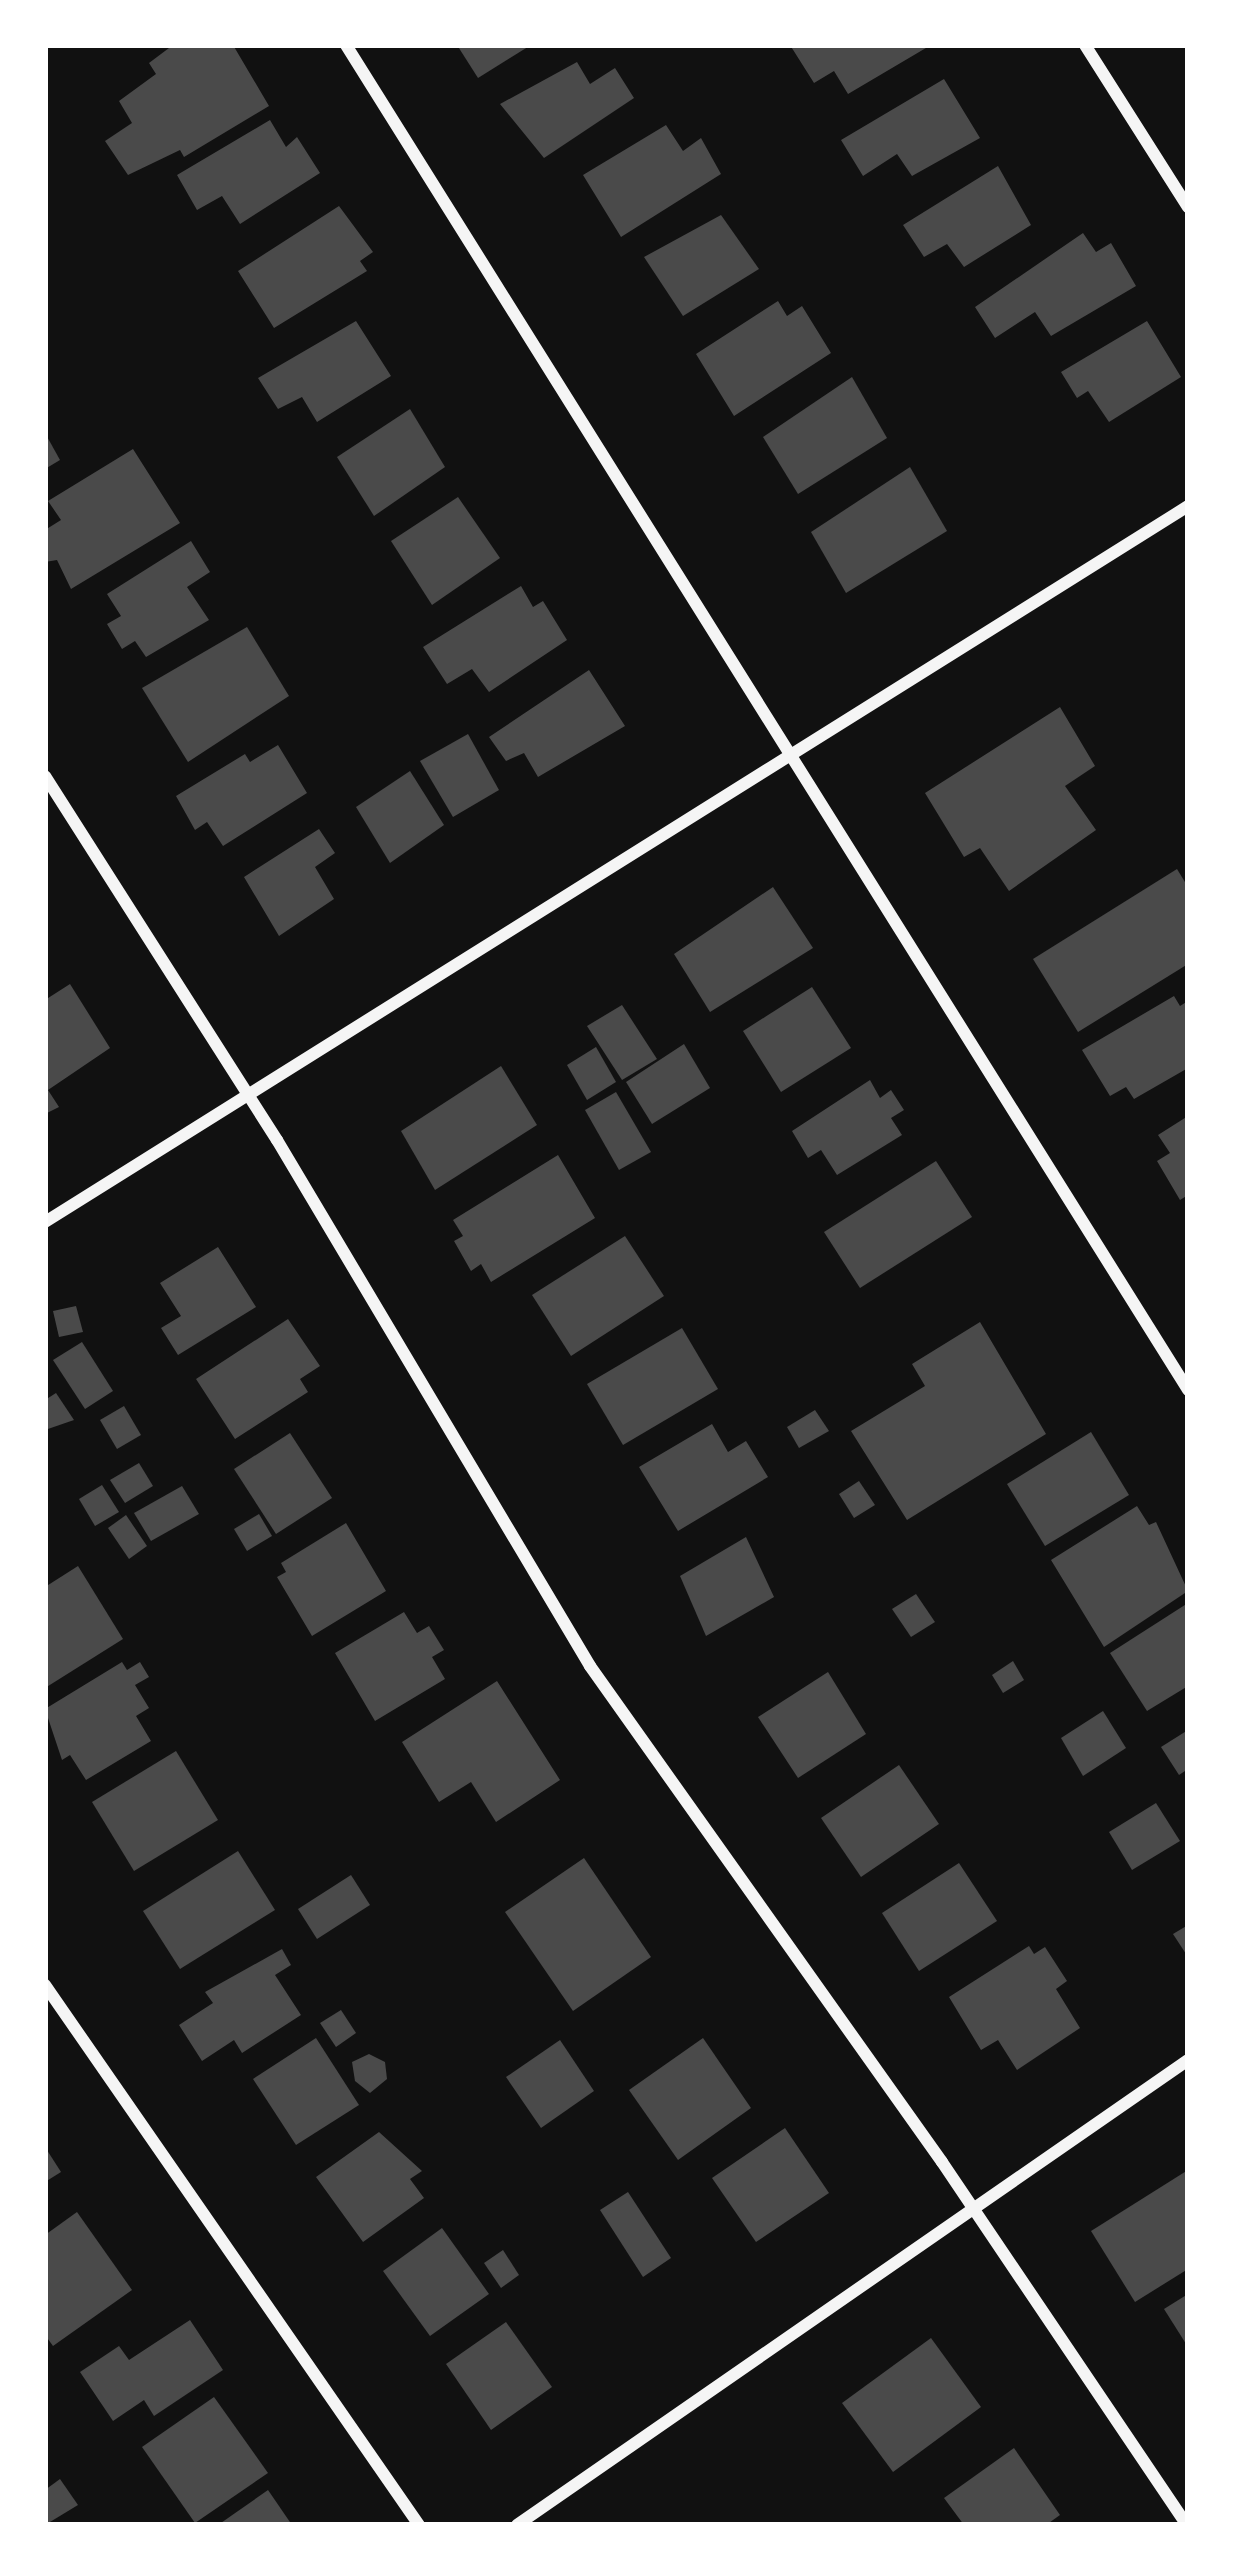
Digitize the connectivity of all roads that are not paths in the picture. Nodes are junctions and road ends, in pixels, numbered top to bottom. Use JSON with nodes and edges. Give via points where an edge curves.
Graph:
{"nodes":[{"id":1,"x":346,"y":45,"type":"edge"},
{"id":2,"x":1085,"y":45,"type":"edge"},
{"id":3,"x":1188,"y":206,"type":"edge"},
{"id":4,"x":1188,"y":506,"type":"edge"},
{"id":5,"x":790,"y":758,"type":"junction"},
{"id":6,"x":45,"y":776,"type":"edge"},
{"id":7,"x":247,"y":1098,"type":"junction"},
{"id":8,"x":45,"y":1222,"type":"edge"},
{"id":9,"x":1188,"y":1390,"type":"edge"},
{"id":10,"x":45,"y":1985,"type":"edge"},
{"id":11,"x":1188,"y":2060,"type":"edge"},
{"id":12,"x":971,"y":2206,"type":"junction"},
{"id":13,"x":419,"y":2525,"type":"edge"},
{"id":14,"x":517,"y":2525,"type":"edge"},
{"id":15,"x":1186,"y":2525,"type":"edge"}],
"edges":[{"from":1,"to":5,"type":"street"},
{"from":2,"to":3,"type":"street"},
{"from":4,"to":5,"type":"street"},
{"from":5,"to":7,"type":"street"},
{"from":5,"to":9,"type":"street"},
{"from":6,"to":7,"type":"street"},
{"from":7,"to":8,"type":"street"},
{"from":7,"to":12,"type":"street","via":[[590,1666]]},
{"from":10,"to":13,"type":"street"},
{"from":11,"to":12,"type":"street"},
{"from":12,"to":14,"type":"street"},
{"from":12,"to":15,"type":"street"}]}
